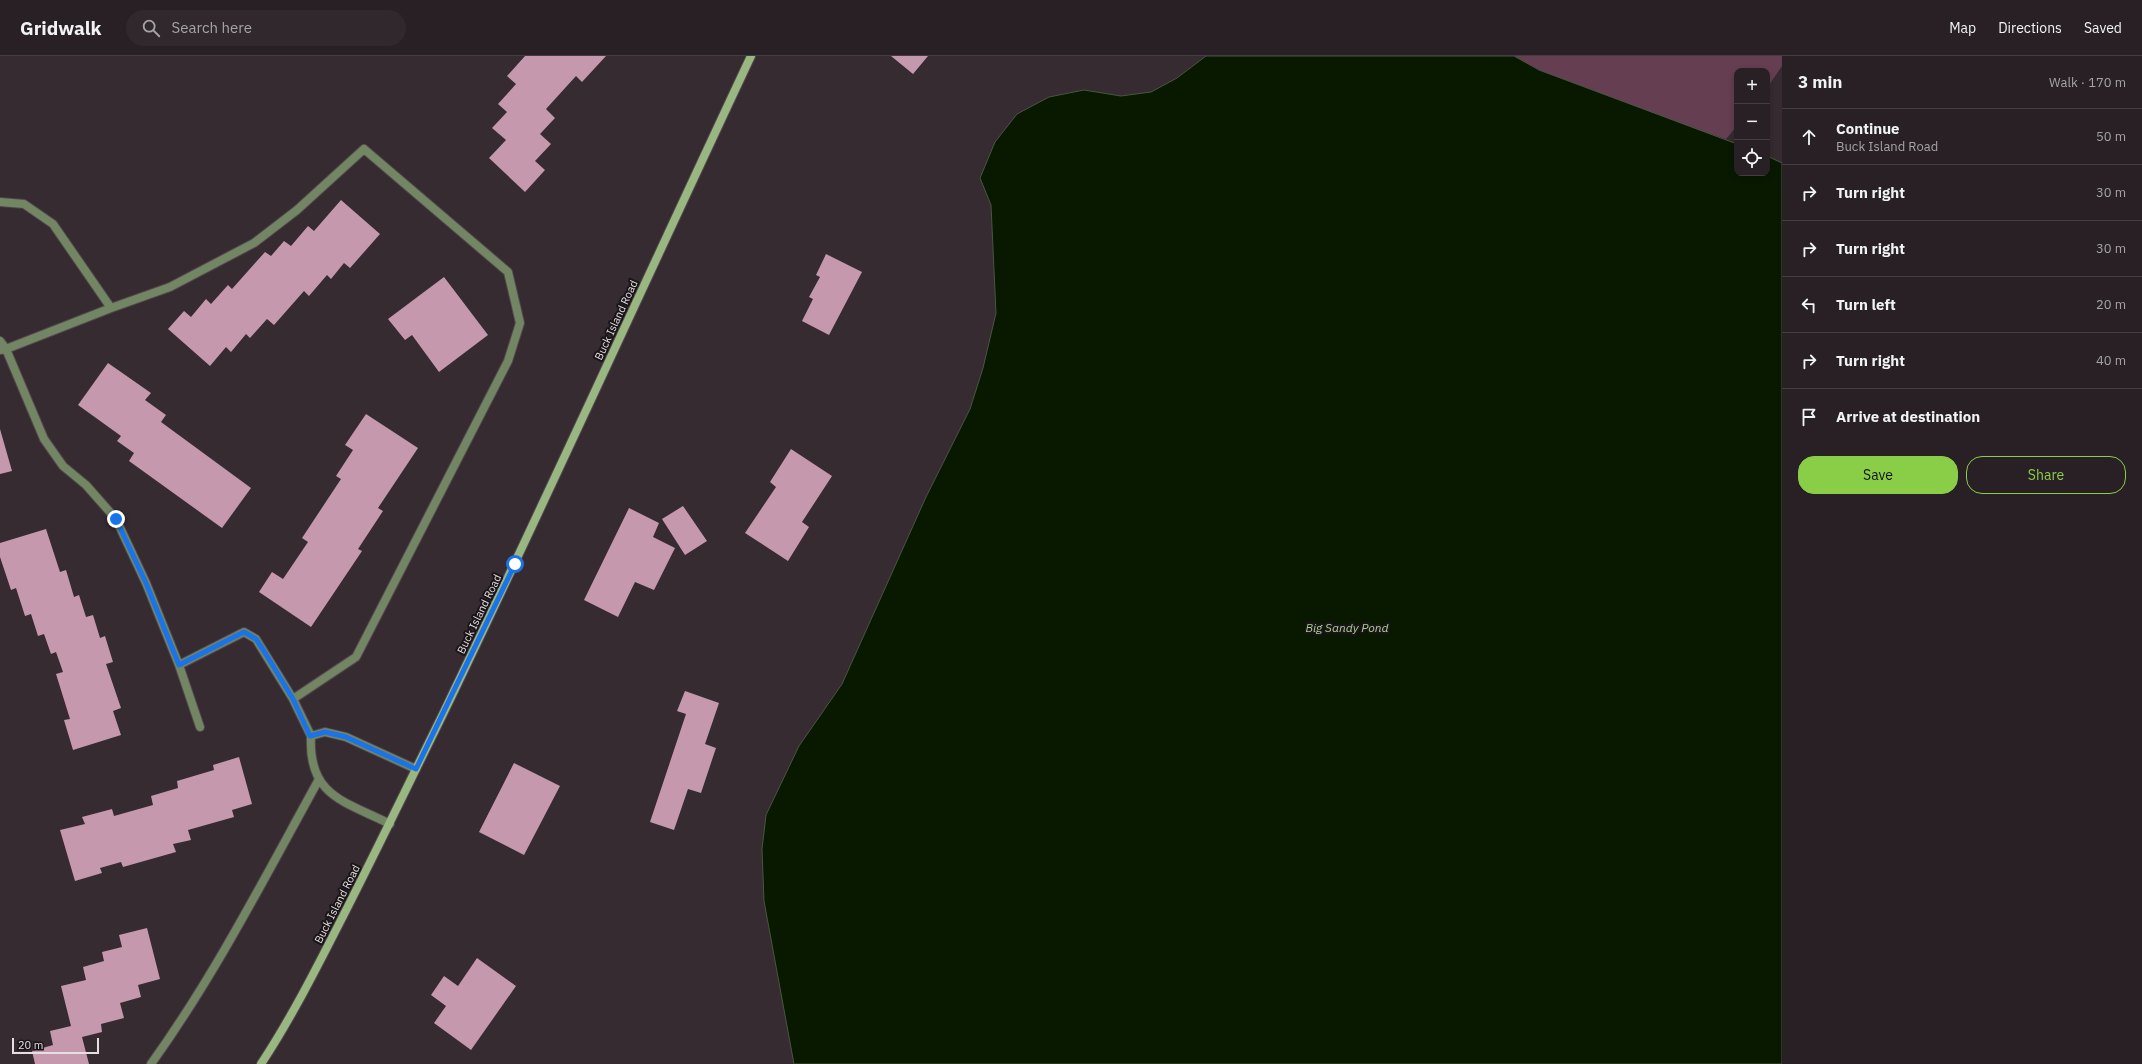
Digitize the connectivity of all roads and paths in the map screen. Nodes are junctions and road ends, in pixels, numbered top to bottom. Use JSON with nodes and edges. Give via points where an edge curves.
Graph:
{"nodes":[{"id":1,"x":751,"y":56,"type":"edge"},
{"id":2,"x":0,"y":202,"type":"edge"},
{"id":3,"x":111,"y":308,"type":"junction"},
{"id":4,"x":0,"y":341,"type":"edge"},
{"id":5,"x":3,"y":350,"type":"edge"},
{"id":6,"x":179,"y":665,"type":"junction"},
{"id":7,"x":293,"y":699,"type":"junction"},
{"id":8,"x":200,"y":727,"type":"dead end"},
{"id":9,"x":310,"y":736,"type":"junction"},
{"id":10,"x":416,"y":769,"type":"junction"},
{"id":11,"x":318,"y":781,"type":"junction"},
{"id":12,"x":390,"y":824,"type":"junction"},
{"id":13,"x":151,"y":1064,"type":"edge"},
{"id":14,"x":261,"y":1064,"type":"edge"}],
"edges":[{"from":1,"to":10,"type":"main road","name":"Buck Island Road","via":[[657,256],[632,316]]},
{"from":2,"to":3,"type":"lane","via":[[24,204],[53,224]]},
{"from":3,"to":5,"type":"lane"},
{"from":3,"to":7,"type":"lane","via":[[170,287],[254,243],[297,210],[364,149],[508,272],[520,323],[508,361],[356,657]]},
{"from":4,"to":5,"type":"lane"},
{"from":5,"to":6,"type":"lane","via":[[44,439],[63,466],[86,485],[116,519],[146,583]]},
{"from":6,"to":7,"type":"lane","via":[[244,632],[256,639]]},
{"from":6,"to":8,"type":"lane"},
{"from":7,"to":9,"type":"lane"},
{"from":9,"to":10,"type":"lane","via":[[325,732],[346,737]]},
{"from":9,"to":11,"type":"lane","via":[[311,760]]},
{"from":10,"to":12,"type":"main road","name":"Buck Island Road"},
{"from":11,"to":12,"type":"lane","via":[[331,795]]},
{"from":11,"to":13,"type":"lane","via":[[228,945],[182,1021]]},
{"from":12,"to":14,"type":"main road","name":"Buck Island Road","via":[[294,1012]]}]}
